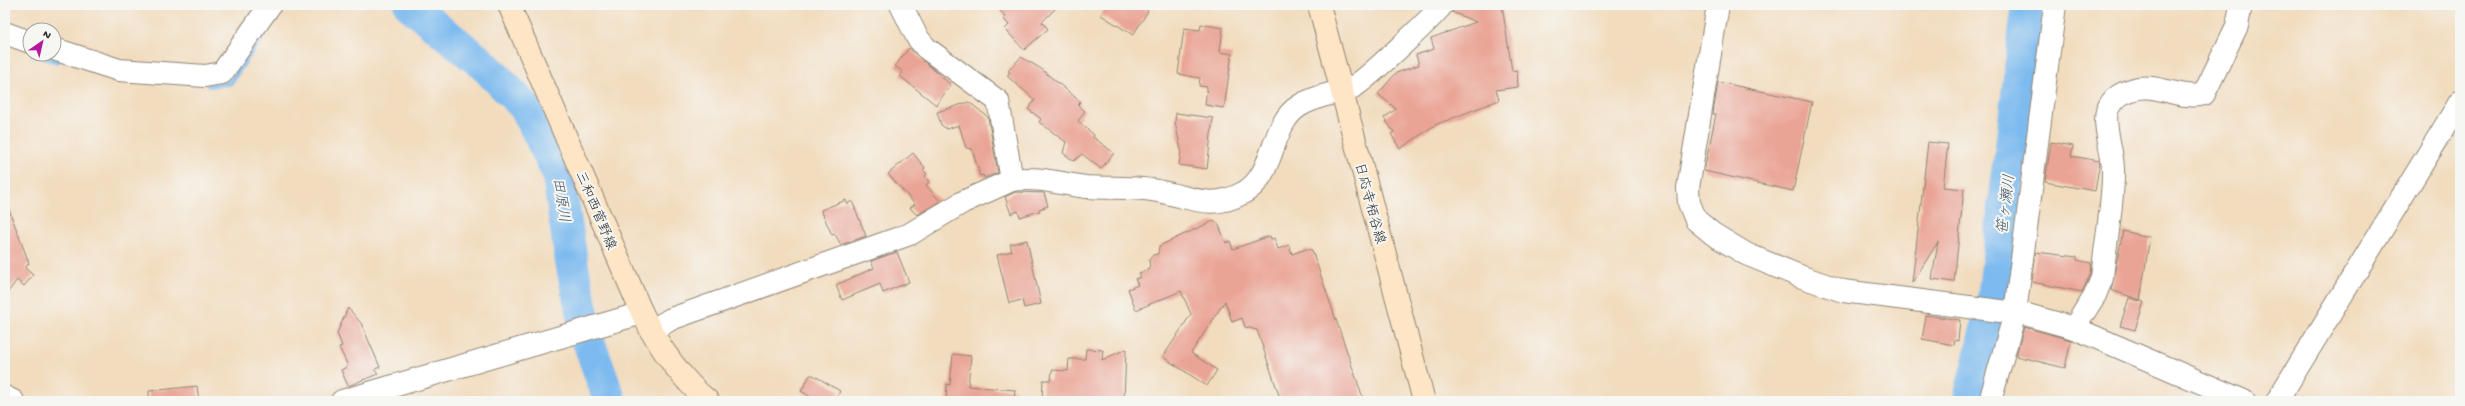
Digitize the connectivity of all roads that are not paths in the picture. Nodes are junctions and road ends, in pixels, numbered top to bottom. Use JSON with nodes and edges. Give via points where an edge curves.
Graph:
{"nodes":[{"id":1,"x":270,"y":5,"type":"edge"},
{"id":2,"x":509,"y":5,"type":"edge"},
{"id":3,"x":901,"y":5,"type":"edge"},
{"id":4,"x":1318,"y":5,"type":"edge"},
{"id":5,"x":1442,"y":5,"type":"edge"},
{"id":6,"x":1718,"y":5,"type":"edge"},
{"id":7,"x":2055,"y":5,"type":"edge"},
{"id":8,"x":2241,"y":5,"type":"edge"},
{"id":9,"x":5,"y":33,"type":"edge"},
{"id":10,"x":22,"y":39,"type":"edge"},
{"id":11,"x":62,"y":52,"type":"edge"},
{"id":12,"x":1341,"y":90,"type":"junction"},
{"id":13,"x":2460,"y":102,"type":"edge"},
{"id":14,"x":1012,"y":180,"type":"junction"},
{"id":15,"x":2010,"y":313,"type":"junction"},
{"id":16,"x":646,"y":322,"type":"junction"},
{"id":17,"x":2074,"y":328,"type":"junction"},
{"id":18,"x":5,"y":397,"type":"edge"},
{"id":19,"x":13,"y":401,"type":"edge"},
{"id":20,"x":342,"y":401,"type":"edge"},
{"id":21,"x":708,"y":401,"type":"edge"},
{"id":22,"x":1424,"y":401,"type":"edge"},
{"id":23,"x":1990,"y":401,"type":"edge"},
{"id":24,"x":2244,"y":401,"type":"edge"},
{"id":25,"x":2277,"y":401,"type":"edge"}],
"edges":[{"from":1,"to":11,"type":"street","via":[[222,73],[204,76],[119,70]]},
{"from":2,"to":16,"type":"main road","name":"三和西菅野線"},
{"from":3,"to":14,"type":"street","via":[[917,37],[926,48],[998,101]]},
{"from":4,"to":12,"type":"main road","name":"日応寺栢谷線"},
{"from":5,"to":12,"type":"street","via":[[1367,76],[1354,86]]},
{"from":6,"to":15,"type":"street","via":[[1688,188],[1689,203],[1696,220],[1713,234],[1746,254],[1842,291]]},
{"from":7,"to":15,"type":"street"},
{"from":8,"to":17,"type":"street","via":[[2237,26],[2204,94],[2196,97],[2137,88],[2118,95],[2111,102],[2107,113],[2113,169],[2102,278],[2095,295]]},
{"from":9,"to":10,"type":"street"},
{"from":12,"to":14,"type":"street","via":[[1319,95],[1296,108],[1287,118],[1254,186],[1223,201],[1191,201],[1162,192],[1127,187],[1087,187],[1027,178]]},
{"from":12,"to":22,"type":"main road","name":"日応寺栢谷線"},
{"from":13,"to":25,"type":"street"},
{"from":14,"to":16,"type":"street","via":[[962,202],[910,234],[671,319]]},
{"from":15,"to":17,"type":"street"},
{"from":15,"to":23,"type":"street"},
{"from":16,"to":20,"type":"street","via":[[585,330]]},
{"from":16,"to":21,"type":"main road","name":"三和西菅野線","via":[[682,376]]},
{"from":17,"to":24,"type":"street"},
{"from":18,"to":19,"type":"street"}]}
